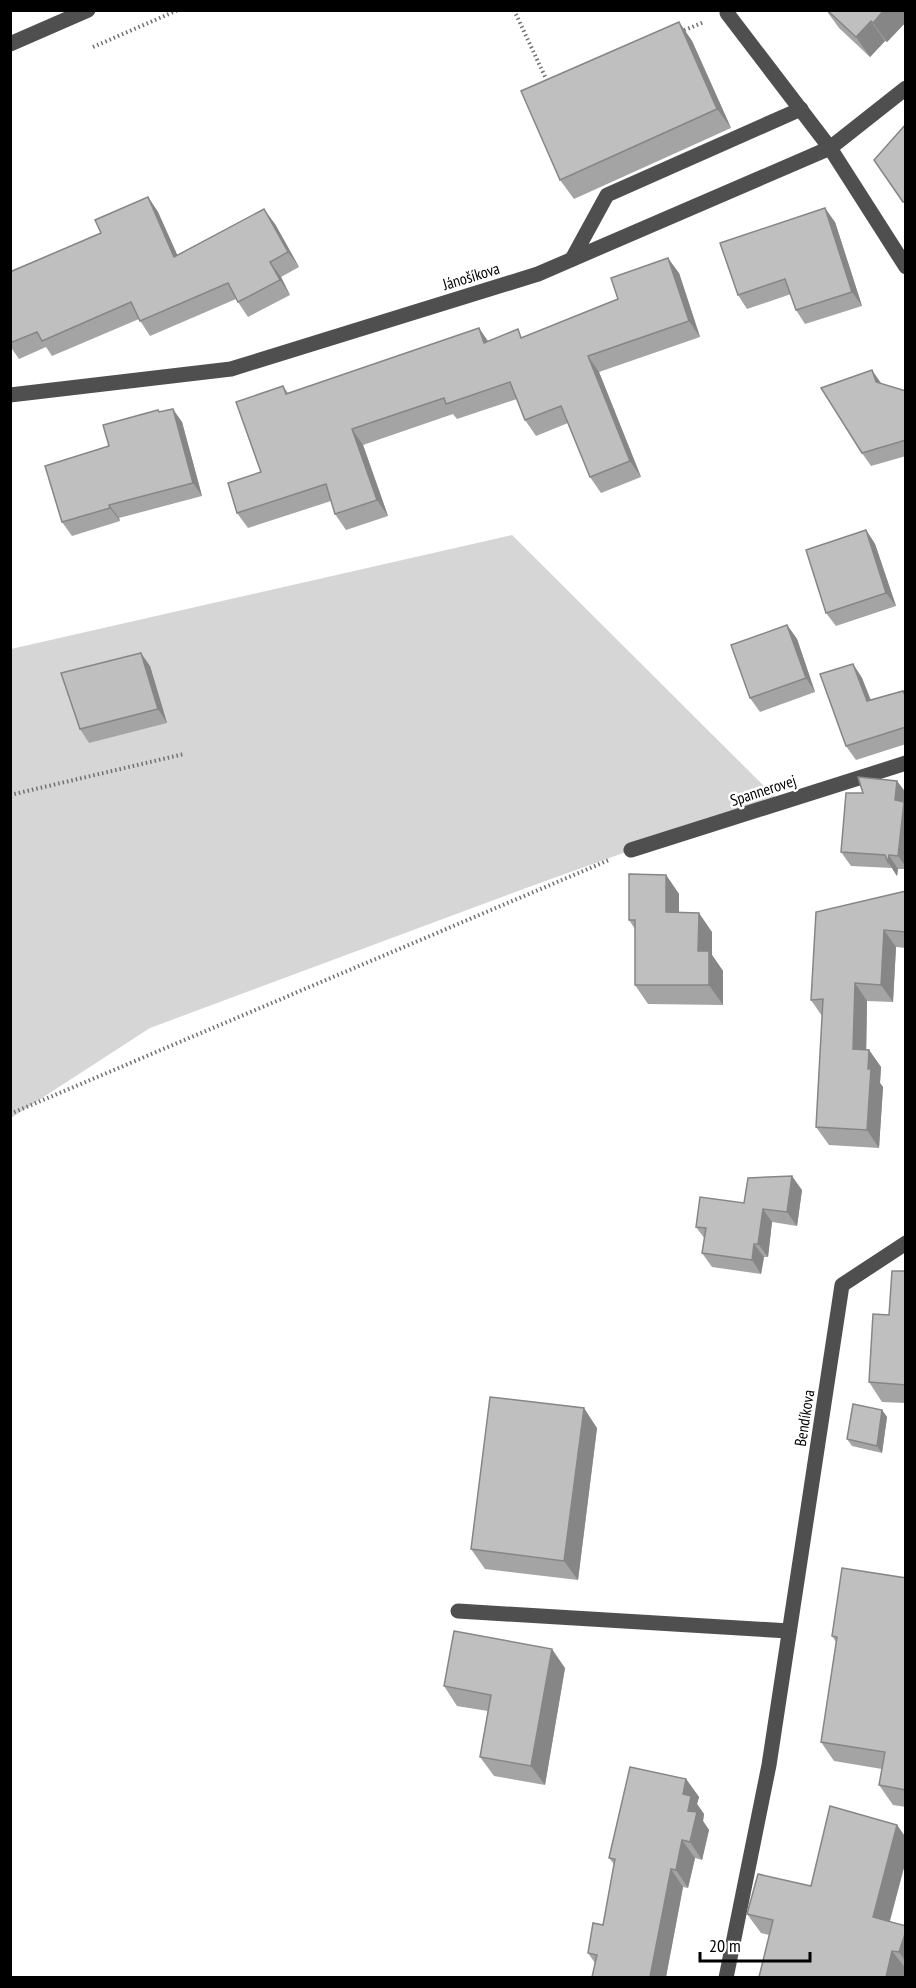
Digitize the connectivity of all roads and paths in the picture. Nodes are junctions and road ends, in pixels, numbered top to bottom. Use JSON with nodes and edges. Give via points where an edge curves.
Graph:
{"nodes":[{"id":1,"x":88,"y":10,"type":"edge"},
{"id":2,"x":178,"y":10,"type":"edge"},
{"id":3,"x":514,"y":10,"type":"edge"},
{"id":4,"x":728,"y":13,"type":"joint"},
{"id":5,"x":675,"y":34,"type":"edge"},
{"id":6,"x":10,"y":44,"type":"edge"},
{"id":7,"x":93,"y":47,"type":"dead end"},
{"id":8,"x":559,"y":80,"type":"edge"},
{"id":9,"x":906,"y":88,"type":"edge"},
{"id":10,"x":801,"y":109,"type":"junction"},
{"id":11,"x":830,"y":148,"type":"junction"},
{"id":12,"x":572,"y":260,"type":"junction"},
{"id":13,"x":906,"y":267,"type":"edge"},
{"id":14,"x":10,"y":395,"type":"edge"},
{"id":15,"x":184,"y":754,"type":"dead end"},
{"id":16,"x":906,"y":764,"type":"edge"},
{"id":17,"x":10,"y":795,"type":"edge"},
{"id":18,"x":631,"y":850,"type":"joint"},
{"id":19,"x":10,"y":1114,"type":"edge"},
{"id":20,"x":906,"y":1243,"type":"edge"},
{"id":21,"x":458,"y":1611,"type":"dead end"},
{"id":22,"x":789,"y":1631,"type":"junction"},
{"id":23,"x":726,"y":1977,"type":"edge"}],
"edges":[{"from":1,"to":6,"type":"street"},
{"from":2,"to":7,"type":"path"},
{"from":3,"to":8,"type":"path","via":[[548,84]]},
{"from":4,"to":5,"type":"path"},
{"from":4,"to":10,"type":"street"},
{"from":9,"to":11,"type":"street","name":"Jánošíkova"},
{"from":10,"to":11,"type":"street"},
{"from":10,"to":12,"type":"street","via":[[607,195]]},
{"from":11,"to":12,"type":"street","name":"Jánošíkova"},
{"from":11,"to":13,"type":"street"},
{"from":12,"to":14,"type":"street","name":"Jánošíkova","via":[[231,369]]},
{"from":15,"to":17,"type":"path"},
{"from":16,"to":18,"type":"street","name":"Spannerovej"},
{"from":18,"to":19,"type":"path"},
{"from":20,"to":22,"type":"street","name":"Bendíkova","via":[[842,1285]]},
{"from":21,"to":22,"type":"street"},
{"from":22,"to":23,"type":"street","name":"Bendíkova","via":[[769,1765]]}]}
